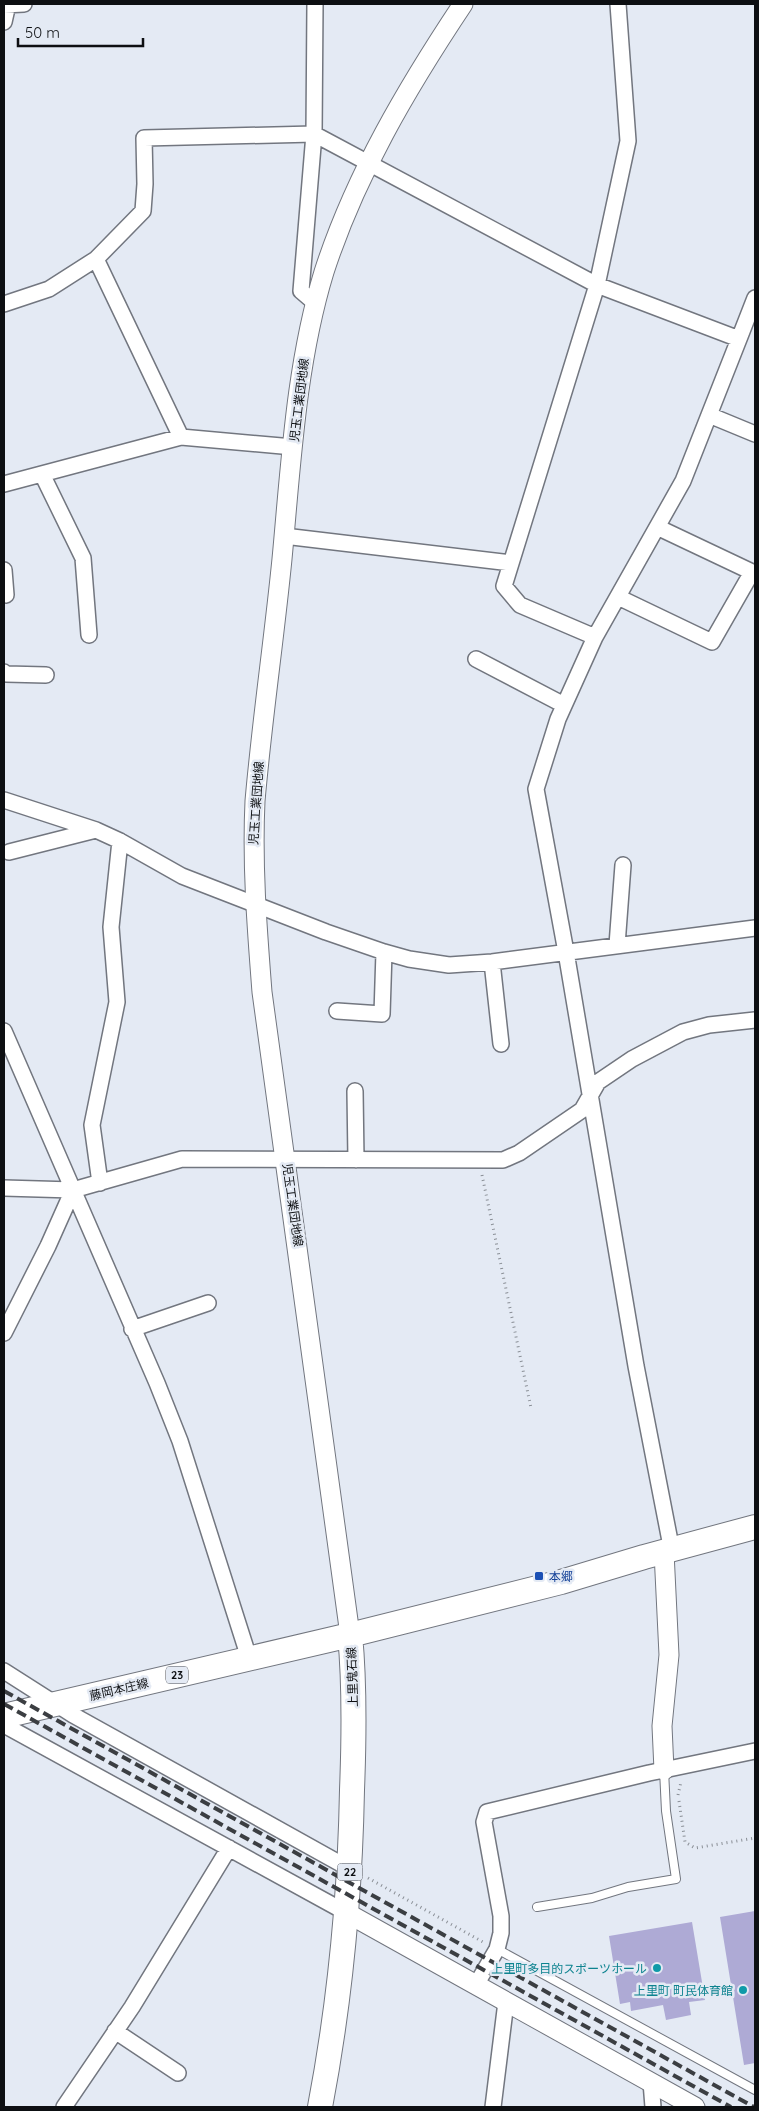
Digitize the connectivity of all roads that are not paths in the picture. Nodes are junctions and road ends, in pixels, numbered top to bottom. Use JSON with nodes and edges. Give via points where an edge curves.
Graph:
{"nodes":[{"id":1,"x":6,"y":4,"type":"edge"},
{"id":2,"x":24,"y":4,"type":"edge"},
{"id":3,"x":315,"y":4,"type":"edge"},
{"id":4,"x":463,"y":4,"type":"edge"},
{"id":5,"x":618,"y":4,"type":"edge"},
{"id":6,"x":4,"y":22,"type":"edge"},
{"id":7,"x":314,"y":134,"type":"junction"},
{"id":8,"x":369,"y":162,"type":"junction"},
{"id":9,"x":96,"y":259,"type":"junction"},
{"id":10,"x":597,"y":285,"type":"junction"},
{"id":11,"x":755,"y":298,"type":"edge"},
{"id":12,"x":316,"y":302,"type":"junction"},
{"id":13,"x":4,"y":304,"type":"edge"},
{"id":14,"x":739,"y":338,"type":"junction"},
{"id":15,"x":709,"y":415,"type":"junction"},
{"id":16,"x":755,"y":434,"type":"edge"},
{"id":17,"x":181,"y":437,"type":"junction"},
{"id":18,"x":293,"y":447,"type":"junction"},
{"id":19,"x":42,"y":474,"type":"junction"},
{"id":20,"x":4,"y":484,"type":"edge"},
{"id":21,"x":658,"y":527,"type":"junction"},
{"id":22,"x":284,"y":536,"type":"junction"},
{"id":23,"x":511,"y":563,"type":"junction"},
{"id":24,"x":4,"y":570,"type":"edge"},
{"id":25,"x":6,"y":595,"type":"dead end"},
{"id":26,"x":618,"y":596,"type":"junction"},
{"id":27,"x":89,"y":635,"type":"dead end"},
{"id":28,"x":596,"y":637,"type":"junction"},
{"id":29,"x":476,"y":659,"type":"dead end"},
{"id":30,"x":4,"y":672,"type":"edge"},
{"id":31,"x":46,"y":675,"type":"dead end"},
{"id":32,"x":564,"y":705,"type":"junction"},
{"id":33,"x":4,"y":800,"type":"edge"},
{"id":34,"x":96,"y":830,"type":"junction"},
{"id":35,"x":120,"y":840,"type":"junction"},
{"id":36,"x":9,"y":852,"type":"dead end"},
{"id":37,"x":623,"y":865,"type":"dead end"},
{"id":38,"x":254,"y":905,"type":"junction"},
{"id":39,"x":755,"y":928,"type":"edge"},
{"id":40,"x":618,"y":945,"type":"junction"},
{"id":41,"x":384,"y":952,"type":"junction"},
{"id":42,"x":566,"y":952,"type":"junction"},
{"id":43,"x":492,"y":962,"type":"junction"},
{"id":44,"x":337,"y":1011,"type":"dead end"},
{"id":45,"x":755,"y":1020,"type":"edge"},
{"id":46,"x":4,"y":1031,"type":"edge"},
{"id":47,"x":501,"y":1044,"type":"dead end"},
{"id":48,"x":355,"y":1091,"type":"dead end"},
{"id":49,"x":591,"y":1096,"type":"junction"},
{"id":50,"x":287,"y":1160,"type":"junction"},
{"id":51,"x":356,"y":1160,"type":"junction"},
{"id":52,"x":100,"y":1183,"type":"junction"},
{"id":53,"x":4,"y":1188,"type":"edge"},
{"id":54,"x":73,"y":1190,"type":"junction"},
{"id":55,"x":208,"y":1303,"type":"dead end"},
{"id":56,"x":132,"y":1329,"type":"junction"},
{"id":57,"x":4,"y":1333,"type":"edge"},
{"id":58,"x":755,"y":1528,"type":"edge"},
{"id":59,"x":664,"y":1552,"type":"junction"},
{"id":60,"x":350,"y":1635,"type":"junction"},
{"id":61,"x":249,"y":1658,"type":"junction"},
{"id":62,"x":4,"y":1671,"type":"edge"},
{"id":63,"x":56,"y":1704,"type":"junction"},
{"id":64,"x":4,"y":1716,"type":"edge"},
{"id":65,"x":4,"y":1725,"type":"edge"},
{"id":66,"x":755,"y":1751,"type":"edge"},
{"id":67,"x":672,"y":1774,"type":"junction"},
{"id":68,"x":229,"y":1848,"type":"junction"},
{"id":69,"x":350,"y":1868,"type":"junction"},
{"id":70,"x":537,"y":1907,"type":"dead end"},
{"id":71,"x":347,"y":1913,"type":"junction"},
{"id":72,"x":497,"y":1949,"type":"junction"},
{"id":73,"x":476,"y":1985,"type":"junction"},
{"id":74,"x":506,"y":2002,"type":"junction"},
{"id":75,"x":115,"y":2031,"type":"junction"},
{"id":76,"x":178,"y":2073,"type":"dead end"},
{"id":77,"x":651,"y":2082,"type":"junction"},
{"id":78,"x":755,"y":2090,"type":"edge"},
{"id":79,"x":64,"y":2107,"type":"edge"},
{"id":80,"x":320,"y":2107,"type":"edge"},
{"id":81,"x":493,"y":2107,"type":"edge"},
{"id":82,"x":653,"y":2107,"type":"edge"},
{"id":83,"x":695,"y":2107,"type":"edge"}],
"edges":[{"from":1,"to":2,"type":"street"},
{"from":1,"to":6,"type":"street"},
{"from":3,"to":7,"type":"street"},
{"from":4,"to":8,"type":"street","name":"児玉工業団地線","via":[[415,76]]},
{"from":5,"to":10,"type":"street","via":[[628,141]]},
{"from":7,"to":8,"type":"street"},
{"from":7,"to":9,"type":"street","via":[[144,138],[143,211]]},
{"from":7,"to":12,"type":"street","via":[[301,291]]},
{"from":8,"to":10,"type":"street"},
{"from":8,"to":12,"type":"street","name":"児玉工業団地線","via":[[341,224]]},
{"from":9,"to":13,"type":"street","via":[[49,289]]},
{"from":9,"to":17,"type":"street"},
{"from":10,"to":14,"type":"street"},
{"from":10,"to":23,"type":"street"},
{"from":11,"to":14,"type":"street"},
{"from":12,"to":18,"type":"street","name":"児玉工業団地線"},
{"from":14,"to":15,"type":"street"},
{"from":15,"to":16,"type":"street"},
{"from":15,"to":21,"type":"street","via":[[684,480]]},
{"from":17,"to":18,"type":"street"},
{"from":17,"to":19,"type":"street"},
{"from":18,"to":22,"type":"street","name":"児玉工業団地線"},
{"from":19,"to":20,"type":"street"},
{"from":19,"to":27,"type":"street","via":[[84,558]]},
{"from":21,"to":26,"type":"street"},
{"from":21,"to":26,"type":"street","via":[[752,572],[712,642]]},
{"from":22,"to":23,"type":"street"},
{"from":22,"to":38,"type":"street","name":"児玉工業団地線","via":[[255,801]]},
{"from":23,"to":28,"type":"street","via":[[504,586],[520,605]]},
{"from":24,"to":25,"type":"street"},
{"from":26,"to":28,"type":"street"},
{"from":28,"to":32,"type":"street"},
{"from":29,"to":32,"type":"street"},
{"from":30,"to":31,"type":"street"},
{"from":32,"to":42,"type":"street","via":[[536,789]]},
{"from":33,"to":34,"type":"street"},
{"from":34,"to":35,"type":"street"},
{"from":34,"to":36,"type":"street"},
{"from":35,"to":38,"type":"street","via":[[182,876]]},
{"from":35,"to":52,"type":"street","via":[[112,927],[117,1002],[92,1125]]},
{"from":37,"to":40,"type":"street"},
{"from":38,"to":41,"type":"street"},
{"from":38,"to":50,"type":"street","name":"児玉工業団地線","via":[[262,992]]},
{"from":39,"to":40,"type":"street"},
{"from":40,"to":42,"type":"street"},
{"from":41,"to":43,"type":"street","via":[[449,965]]},
{"from":41,"to":44,"type":"street","via":[[382,1014]]},
{"from":42,"to":43,"type":"street"},
{"from":42,"to":49,"type":"street"},
{"from":43,"to":47,"type":"street"},
{"from":45,"to":49,"type":"street","via":[[709,1025],[682,1032],[598,1082]]},
{"from":46,"to":54,"type":"street"},
{"from":48,"to":51,"type":"street"},
{"from":49,"to":51,"type":"street","via":[[582,1110],[519,1153],[503,1160]]},
{"from":49,"to":59,"type":"street","via":[[636,1366],[670,1541]]},
{"from":50,"to":51,"type":"street"},
{"from":50,"to":52,"type":"street","via":[[182,1159]]},
{"from":50,"to":60,"type":"street","name":"児玉工業団地線"},
{"from":52,"to":54,"type":"street"},
{"from":53,"to":54,"type":"street"},
{"from":54,"to":56,"type":"street"},
{"from":54,"to":57,"type":"street"},
{"from":55,"to":56,"type":"street"},
{"from":56,"to":61,"type":"street","via":[[180,1441]]},
{"from":58,"to":59,"type":"main road","name":"上里鬼石線"},
{"from":59,"to":60,"type":"main road","name":"上里鬼石線","via":[[561,1582]]},
{"from":59,"to":67,"type":"street","via":[[668,1655],[662,1726]]},
{"from":60,"to":61,"type":"main road","name":"藤岡本庄線","number":"23"},
{"from":60,"to":69,"type":"main road","name":"上里鬼石線","number":"22","via":[[353,1728]]},
{"from":61,"to":63,"type":"main road","name":"藤岡本庄線","number":"23"},
{"from":62,"to":63,"type":"street"},
{"from":63,"to":64,"type":"main road","name":"藤岡本庄線","number":"23"},
{"from":63,"to":69,"type":"street"},
{"from":65,"to":68,"type":"street"},
{"from":66,"to":67,"type":"street"},
{"from":67,"to":70,"type":"lane","via":[[666,1812],[676,1879]]},
{"from":67,"to":72,"type":"street","via":[[487,1812],[484,1822],[501,1916]]},
{"from":68,"to":71,"type":"street"},
{"from":68,"to":75,"type":"street"},
{"from":69,"to":71,"type":"main road","name":"上里鬼石線","number":"22"},
{"from":71,"to":73,"type":"street"},
{"from":71,"to":80,"type":"main road","name":"上里鬼石線","number":"22"},
{"from":72,"to":73,"type":"street"},
{"from":72,"to":78,"type":"lane"},
{"from":73,"to":74,"type":"street"},
{"from":74,"to":77,"type":"street"},
{"from":74,"to":81,"type":"street"},
{"from":75,"to":76,"type":"street"},
{"from":75,"to":79,"type":"street"},
{"from":77,"to":82,"type":"street"},
{"from":77,"to":83,"type":"street"}]}
